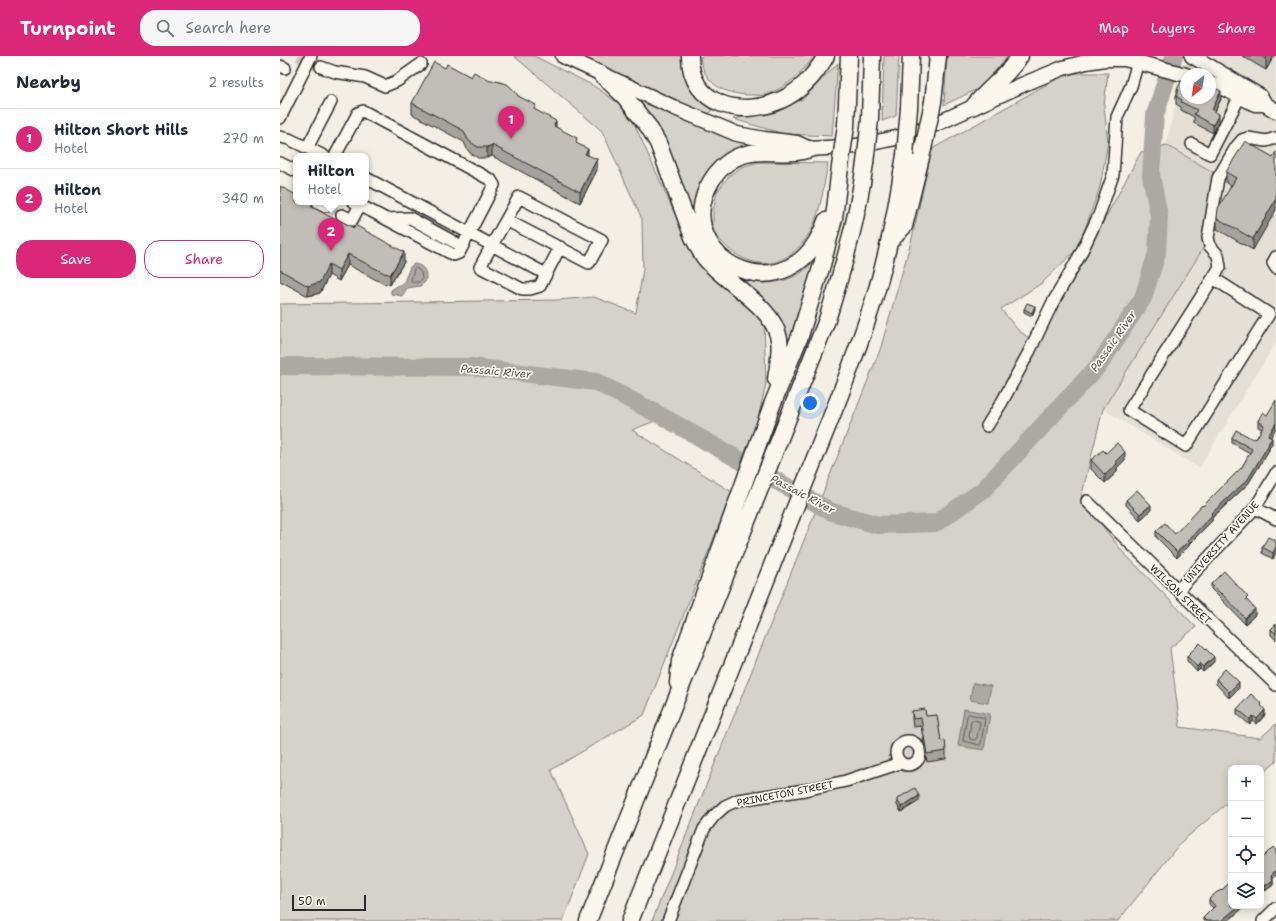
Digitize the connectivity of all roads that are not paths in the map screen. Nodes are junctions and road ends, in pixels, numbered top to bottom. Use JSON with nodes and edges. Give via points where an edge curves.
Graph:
{"nodes":[{"id":1,"x":311,"y":56,"type":"edge"},
{"id":2,"x":563,"y":56,"type":"edge"},
{"id":3,"x":690,"y":56,"type":"edge"},
{"id":4,"x":826,"y":56,"type":"edge"},
{"id":5,"x":849,"y":56,"type":"edge"},
{"id":6,"x":872,"y":56,"type":"edge"},
{"id":7,"x":911,"y":56,"type":"edge"},
{"id":8,"x":938,"y":56,"type":"edge"},
{"id":9,"x":1020,"y":56,"type":"edge"},
{"id":10,"x":1195,"y":58,"type":"edge"},
{"id":11,"x":1141,"y":63,"type":"junction"},
{"id":12,"x":421,"y":64,"type":"dead end"},
{"id":13,"x":322,"y":67,"type":"tunnel mouth"},
{"id":14,"x":1180,"y":73,"type":"edge"},
{"id":15,"x":601,"y":74,"type":"junction"},
{"id":16,"x":1216,"y":86,"type":"edge"},
{"id":17,"x":1240,"y":96,"type":"junction"},
{"id":18,"x":332,"y":102,"type":"dead end"},
{"id":19,"x":974,"y":106,"type":"junction"},
{"id":20,"x":1270,"y":108,"type":"edge"},
{"id":21,"x":280,"y":118,"type":"edge"},
{"id":22,"x":280,"y":137,"type":"edge"},
{"id":23,"x":1276,"y":138,"type":"edge"},
{"id":24,"x":1192,"y":144,"type":"dead end"},
{"id":25,"x":307,"y":148,"type":"junction"},
{"id":26,"x":810,"y":149,"type":"junction"},
{"id":27,"x":318,"y":153,"type":"edge"},
{"id":28,"x":337,"y":153,"type":"edge"},
{"id":29,"x":280,"y":163,"type":"edge"},
{"id":30,"x":293,"y":170,"type":"edge"},
{"id":31,"x":369,"y":180,"type":"edge"},
{"id":32,"x":836,"y":192,"type":"junction"},
{"id":33,"x":400,"y":196,"type":"junction"},
{"id":34,"x":357,"y":205,"type":"edge"},
{"id":35,"x":359,"y":205,"type":"edge"},
{"id":36,"x":342,"y":215,"type":"tunnel mouth"},
{"id":37,"x":410,"y":218,"type":"junction"},
{"id":38,"x":386,"y":219,"type":"junction"},
{"id":39,"x":506,"y":220,"type":"junction"},
{"id":40,"x":469,"y":233,"type":"junction"},
{"id":41,"x":889,"y":242,"type":"junction"},
{"id":42,"x":456,"y":243,"type":"dead end"},
{"id":43,"x":492,"y":245,"type":"junction"},
{"id":44,"x":560,"y":248,"type":"junction"},
{"id":45,"x":1276,"y":257,"type":"edge"},
{"id":46,"x":1276,"y":268,"type":"edge"},
{"id":47,"x":546,"y":274,"type":"junction"},
{"id":48,"x":1213,"y":278,"type":"junction"},
{"id":49,"x":772,"y":406,"type":"junction"},
{"id":50,"x":987,"y":426,"type":"dead end"},
{"id":51,"x":1276,"y":473,"type":"edge"},
{"id":52,"x":1087,"y":501,"type":"dead end"},
{"id":53,"x":1255,"y":508,"type":"junction"},
{"id":54,"x":1276,"y":519,"type":"edge"},
{"id":55,"x":1178,"y":590,"type":"junction"},
{"id":56,"x":1276,"y":684,"type":"edge"},
{"id":57,"x":676,"y":702,"type":"junction"},
{"id":58,"x":900,"y":763,"type":"dead end"},
{"id":59,"x":1276,"y":908,"type":"edge"},
{"id":60,"x":588,"y":921,"type":"edge"},
{"id":61,"x":630,"y":921,"type":"edge"},
{"id":62,"x":668,"y":921,"type":"edge"},
{"id":63,"x":1262,"y":921,"type":"edge"}],
"edges":[{"from":1,"to":21,"type":"street"},
{"from":2,"to":15,"type":"main road"},
{"from":3,"to":4,"type":"highway","via":[[692,72],[703,93],[725,105],[740,108],[774,103],[793,93],[813,76]]},
{"from":5,"to":32,"type":"highway","bridge":true,"via":[[846,126]]},
{"from":6,"to":57,"type":"highway","bridge":true,"via":[[870,119],[865,163],[856,218],[830,313]]},
{"from":7,"to":41,"type":"highway","bridge":true,"via":[[905,155]]},
{"from":8,"to":41,"type":"highway","bridge":true,"via":[[933,102],[904,226]]},
{"from":9,"to":19,"type":"highway"},
{"from":10,"to":20,"type":"main road","via":[[1260,96]]},
{"from":11,"to":14,"type":"main road"},
{"from":11,"to":19,"type":"main road","via":[[1125,59],[1105,59],[1069,67]]},
{"from":11,"to":50,"type":"street","via":[[1117,117],[1113,175],[1099,215],[1029,352]]},
{"from":12,"to":13,"type":"street","via":[[385,86],[365,77]]},
{"from":15,"to":26,"type":"main road","via":[[737,134],[797,143]]},
{"from":15,"to":49,"type":"highway","via":[[636,110],[658,143],[700,252],[758,306],[776,328],[780,355]]},
{"from":16,"to":17,"type":"main road"},
{"from":17,"to":20,"type":"main road"},
{"from":17,"to":24,"type":"street","via":[[1210,154]]},
{"from":18,"to":25,"type":"street"},
{"from":19,"to":26,"type":"main road","via":[[938,123],[896,138],[857,146]]},
{"from":22,"to":25,"type":"street"},
{"from":23,"to":48,"type":"street","via":[[1266,141],[1248,138],[1242,140],[1218,178],[1208,238],[1210,246],[1218,255],[1220,267]]},
{"from":25,"to":27,"type":"street"},
{"from":26,"to":32,"type":"highway","via":[[748,154],[737,157],[725,165],[710,182],[702,210],[704,229],[713,248],[731,265],[752,273],[770,274],[791,267],[804,258],[819,238]]},
{"from":28,"to":40,"type":"street","via":[[358,113],[363,111],[491,180],[494,185]]},
{"from":29,"to":30,"type":"street"},
{"from":31,"to":33,"type":"street"},
{"from":32,"to":49,"type":"highway","via":[[834,218],[822,265],[800,336]]},
{"from":33,"to":37,"type":"street"},
{"from":33,"to":40,"type":"street"},
{"from":34,"to":36,"type":"street","via":[[352,220]]},
{"from":35,"to":38,"type":"street"},
{"from":37,"to":38,"type":"street"},
{"from":37,"to":42,"type":"street"},
{"from":38,"to":40,"type":"street","via":[[454,255],[458,253]]},
{"from":39,"to":43,"type":"street"},
{"from":39,"to":44,"type":"street"},
{"from":39,"to":44,"type":"street","via":[[519,197],[602,240],[589,263]]},
{"from":40,"to":43,"type":"street"},
{"from":41,"to":61,"type":"highway","via":[[859,345]]},
{"from":43,"to":47,"type":"street"},
{"from":43,"to":47,"type":"street","via":[[480,267],[522,290],[540,286]]},
{"from":44,"to":47,"type":"street"},
{"from":45,"to":46,"type":"street","via":[[1273,263]]},
{"from":48,"to":48,"type":"street","via":[[1129,410],[1186,446],[1269,314]]},
{"from":49,"to":57,"type":"highway","via":[[680,661]]},
{"from":51,"to":53,"type":"street","name":"UNIVERSITY AVENUE"},
{"from":52,"to":55,"type":"street","name":"WILSON STREET"},
{"from":53,"to":54,"type":"street"},
{"from":53,"to":55,"type":"street","name":"UNIVERSITY AVENUE"},
{"from":55,"to":56,"type":"street","name":"WILSON STREET"},
{"from":57,"to":60,"type":"highway"},
{"from":58,"to":62,"type":"street","name":"PRINCETON STREET","via":[[846,781],[738,800],[726,806],[704,829]]},
{"from":59,"to":63,"type":"street"}]}
